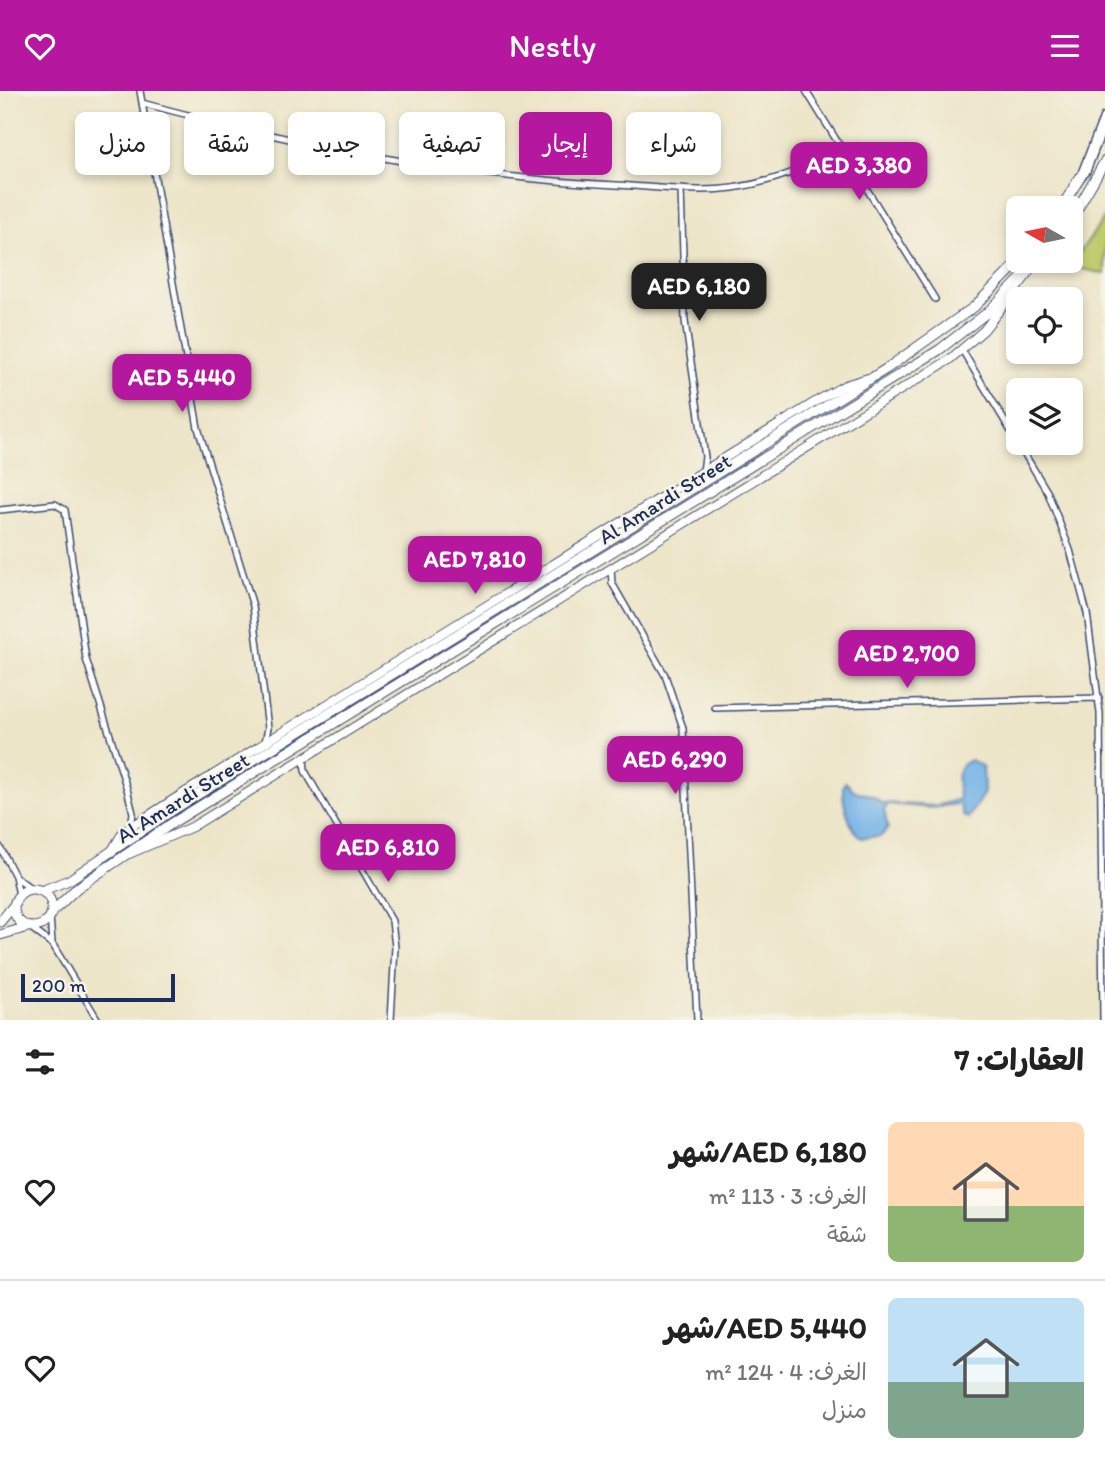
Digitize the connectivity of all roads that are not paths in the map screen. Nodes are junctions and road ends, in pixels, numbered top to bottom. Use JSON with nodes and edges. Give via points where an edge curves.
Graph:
{"nodes":[{"id":1,"x":140,"y":91,"type":"edge"},
{"id":2,"x":806,"y":91,"type":"edge"},
{"id":3,"x":142,"y":103,"type":"junction"},
{"id":4,"x":1105,"y":117,"type":"edge"},
{"id":5,"x":1105,"y":131,"type":"edge"},
{"id":6,"x":841,"y":148,"type":"junction"},
{"id":7,"x":1105,"y":161,"type":"edge"},
{"id":8,"x":1084,"y":172,"type":"junction"},
{"id":9,"x":681,"y":189,"type":"junction"},
{"id":10,"x":1069,"y":196,"type":"edge"},
{"id":11,"x":1083,"y":199,"type":"edge"},
{"id":12,"x":1008,"y":273,"type":"edge"},
{"id":13,"x":1027,"y":273,"type":"edge"},
{"id":14,"x":1028,"y":273,"type":"edge"},
{"id":15,"x":935,"y":299,"type":"dead end"},
{"id":16,"x":962,"y":350,"type":"junction"},
{"id":17,"x":871,"y":378,"type":"junction"},
{"id":18,"x":705,"y":457,"type":"junction"},
{"id":19,"x":716,"y":463,"type":"junction"},
{"id":20,"x":702,"y":472,"type":"junction"},
{"id":21,"x":0,"y":510,"type":"edge"},
{"id":22,"x":611,"y":569,"type":"junction"},
{"id":23,"x":600,"y":576,"type":"junction"},
{"id":24,"x":612,"y":583,"type":"junction"},
{"id":25,"x":1099,"y":698,"type":"junction"},
{"id":26,"x":715,"y":708,"type":"dead end"},
{"id":27,"x":268,"y":728,"type":"junction"},
{"id":28,"x":282,"y":733,"type":"junction"},
{"id":29,"x":265,"y":743,"type":"junction"},
{"id":30,"x":304,"y":758,"type":"junction"},
{"id":31,"x":292,"y":766,"type":"junction"},
{"id":32,"x":305,"y":771,"type":"junction"},
{"id":33,"x":133,"y":813,"type":"junction"},
{"id":34,"x":143,"y":819,"type":"junction"},
{"id":35,"x":131,"y":826,"type":"junction"},
{"id":36,"x":0,"y":847,"type":"edge"},
{"id":37,"x":110,"y":853,"type":"junction"},
{"id":38,"x":123,"y":856,"type":"junction"},
{"id":39,"x":15,"y":876,"type":"junction"},
{"id":40,"x":37,"y":890,"type":"junction"},
{"id":41,"x":17,"y":899,"type":"junction"},
{"id":42,"x":51,"y":915,"type":"junction"},
{"id":43,"x":0,"y":922,"type":"edge"},
{"id":44,"x":30,"y":927,"type":"junction"},
{"id":45,"x":0,"y":935,"type":"edge"},
{"id":46,"x":53,"y":945,"type":"junction"},
{"id":47,"x":98,"y":1020,"type":"edge"},
{"id":48,"x":391,"y":1020,"type":"edge"},
{"id":49,"x":697,"y":1020,"type":"edge"},
{"id":50,"x":1104,"y":1020,"type":"edge"}],
"edges":[{"from":1,"to":3,"type":"street"},
{"from":2,"to":6,"type":"street"},
{"from":3,"to":9,"type":"street","via":[[360,156],[554,181]]},
{"from":3,"to":27,"type":"street","via":[[196,421],[252,601]]},
{"from":4,"to":8,"type":"highway"},
{"from":5,"to":8,"type":"main road"},
{"from":6,"to":9,"type":"street","via":[[820,162],[771,180],[723,189]]},
{"from":6,"to":15,"type":"street"},
{"from":7,"to":11,"type":"main road"},
{"from":8,"to":10,"type":"main road"},
{"from":9,"to":18,"type":"street","via":[[684,309]]},
{"from":12,"to":17,"type":"main road","name":"Al Amardi Street","via":[[950,326]]},
{"from":13,"to":38,"type":"main road","name":"Al Amardi Street","via":[[939,350]]},
{"from":14,"to":16,"type":"street","via":[[995,319]]},
{"from":16,"to":22,"type":"street"},
{"from":16,"to":25,"type":"street","via":[[1058,515],[1084,600]]},
{"from":17,"to":19,"type":"street","via":[[839,388]]},
{"from":17,"to":37,"type":"main road","name":"Al Amardi Street"},
{"from":18,"to":19,"type":"street"},
{"from":18,"to":20,"type":"street"},
{"from":19,"to":20,"type":"street"},
{"from":20,"to":28,"type":"street"},
{"from":21,"to":33,"type":"street","via":[[55,504],[65,510],[86,659]]},
{"from":22,"to":23,"type":"street"},
{"from":22,"to":24,"type":"street"},
{"from":23,"to":24,"type":"street"},
{"from":23,"to":30,"type":"street"},
{"from":24,"to":49,"type":"street","via":[[666,675],[683,728]]},
{"from":25,"to":26,"type":"street"},
{"from":25,"to":50,"type":"street"},
{"from":27,"to":28,"type":"street"},
{"from":27,"to":29,"type":"street"},
{"from":28,"to":29,"type":"street"},
{"from":29,"to":34,"type":"street"},
{"from":30,"to":31,"type":"street"},
{"from":30,"to":32,"type":"street"},
{"from":31,"to":32,"type":"street"},
{"from":31,"to":38,"type":"street","via":[[186,831]]},
{"from":32,"to":48,"type":"street","via":[[392,921]]},
{"from":33,"to":34,"type":"street"},
{"from":33,"to":35,"type":"street"},
{"from":34,"to":35,"type":"street"},
{"from":35,"to":37,"type":"street"},
{"from":36,"to":39,"type":"street"},
{"from":37,"to":40,"type":"main road","name":"Al Amardi Street","via":[[69,880]]},
{"from":38,"to":42,"type":"main road","name":"Al Amardi Street","via":[[67,895]]},
{"from":39,"to":40,"type":"street"},
{"from":39,"to":41,"type":"street"},
{"from":40,"to":41,"type":"main road"},
{"from":40,"to":42,"type":"main road","via":[[49,898]]},
{"from":41,"to":43,"type":"main road"},
{"from":41,"to":44,"type":"main road","via":[[17,919]]},
{"from":42,"to":44,"type":"main road","via":[[42,925]]},
{"from":42,"to":46,"type":"street"},
{"from":44,"to":45,"type":"main road"},
{"from":44,"to":46,"type":"street"},
{"from":46,"to":47,"type":"street"}]}
